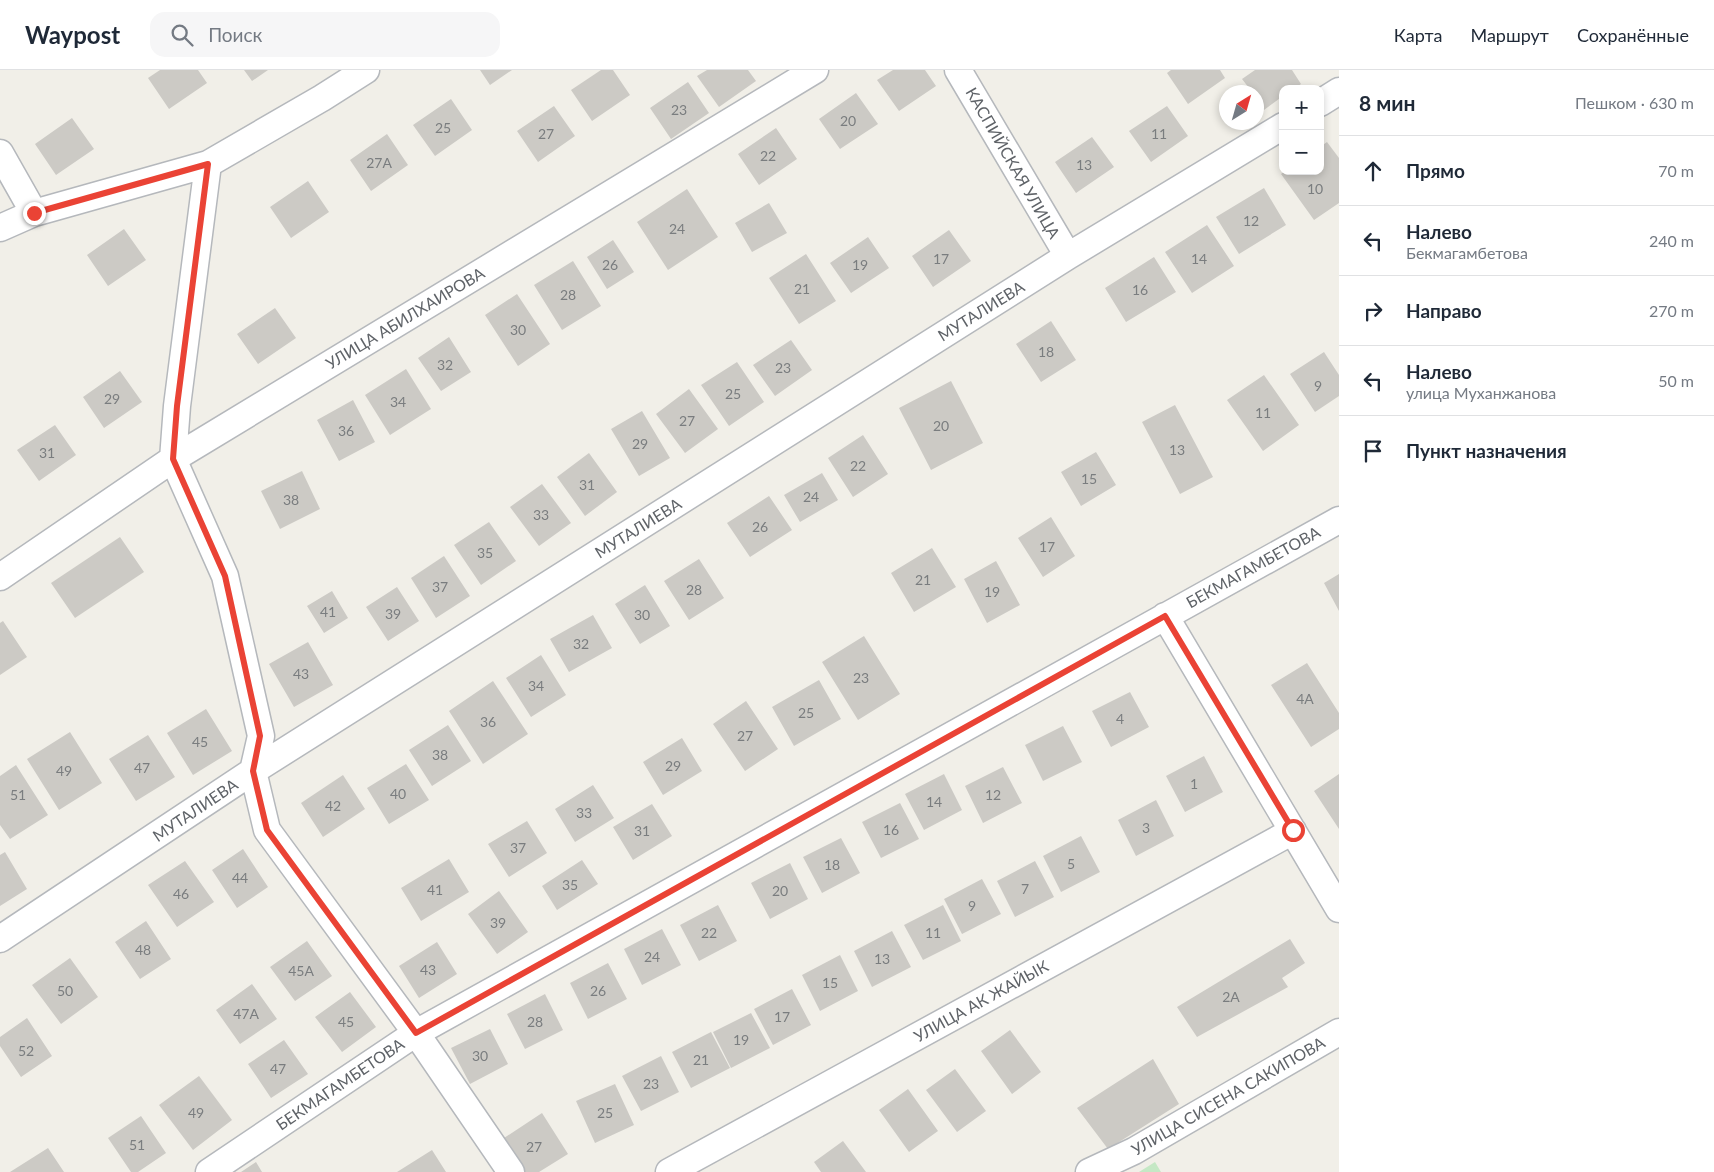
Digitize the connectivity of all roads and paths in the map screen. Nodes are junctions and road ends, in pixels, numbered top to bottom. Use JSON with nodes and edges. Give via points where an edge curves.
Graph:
{"nodes":[{"id":1,"x":366,"y":70,"type":"edge"},
{"id":2,"x":816,"y":70,"type":"edge"},
{"id":3,"x":958,"y":70,"type":"edge"},
{"id":4,"x":1339,"y":91,"type":"edge"},
{"id":5,"x":1324,"y":100,"type":"edge"},
{"id":6,"x":1279,"y":128,"type":"edge"},
{"id":7,"x":0,"y":153,"type":"edge"},
{"id":8,"x":208,"y":164,"type":"junction"},
{"id":9,"x":34,"y":213,"type":"junction"},
{"id":10,"x":0,"y":228,"type":"edge"},
{"id":11,"x":1068,"y":256,"type":"junction"},
{"id":12,"x":173,"y":459,"type":"junction"},
{"id":13,"x":1339,"y":520,"type":"edge"},
{"id":14,"x":0,"y":577,"type":"edge"},
{"id":15,"x":1165,"y":616,"type":"junction"},
{"id":16,"x":253,"y":771,"type":"junction"},
{"id":17,"x":1293,"y":830,"type":"junction"},
{"id":18,"x":1339,"y":909,"type":"edge"},
{"id":19,"x":0,"y":940,"type":"edge"},
{"id":20,"x":1339,"y":1032,"type":"edge"},
{"id":21,"x":416,"y":1033,"type":"junction"},
{"id":22,"x":209,"y":1172,"type":"edge"},
{"id":23,"x":511,"y":1172,"type":"edge"},
{"id":24,"x":668,"y":1172,"type":"edge"},
{"id":25,"x":1089,"y":1172,"type":"edge"}],
"edges":[{"from":1,"to":8,"type":"street"},
{"from":2,"to":12,"type":"street","name":"УЛИЦА АБИЛХАИРОВА"},
{"from":3,"to":11,"type":"street","name":"КАСПИЙСКАЯ УЛИЦА"},
{"from":4,"to":5,"type":"street"},
{"from":6,"to":11,"type":"street","name":"МУТАЛИЕВА"},
{"from":7,"to":9,"type":"street"},
{"from":8,"to":9,"type":"street"},
{"from":8,"to":12,"type":"street"},
{"from":9,"to":10,"type":"street"},
{"from":11,"to":16,"type":"street","name":"МУТАЛИЕВА"},
{"from":12,"to":14,"type":"street","name":"УЛИЦА АБИЛХАИРОВА"},
{"from":12,"to":16,"type":"street","via":[[225,576],[260,736]]},
{"from":13,"to":15,"type":"street","name":"БЕКМАГАМБЕТОВА"},
{"from":15,"to":17,"type":"street"},
{"from":15,"to":21,"type":"street","name":"БЕКМАГАМБЕТОВА"},
{"from":16,"to":19,"type":"street","name":"МУТАЛИЕВА"},
{"from":16,"to":21,"type":"street","via":[[267,830]]},
{"from":17,"to":18,"type":"street"},
{"from":17,"to":24,"type":"street","name":"УЛИЦА АК ЖАЙЫК"},
{"from":20,"to":25,"type":"street","name":"УЛИЦА СИСЕНА САКИПОВА","via":[[1134,1151]]},
{"from":21,"to":22,"type":"street","name":"БЕКМАГАМБЕТОВА"},
{"from":21,"to":23,"type":"street"}]}
